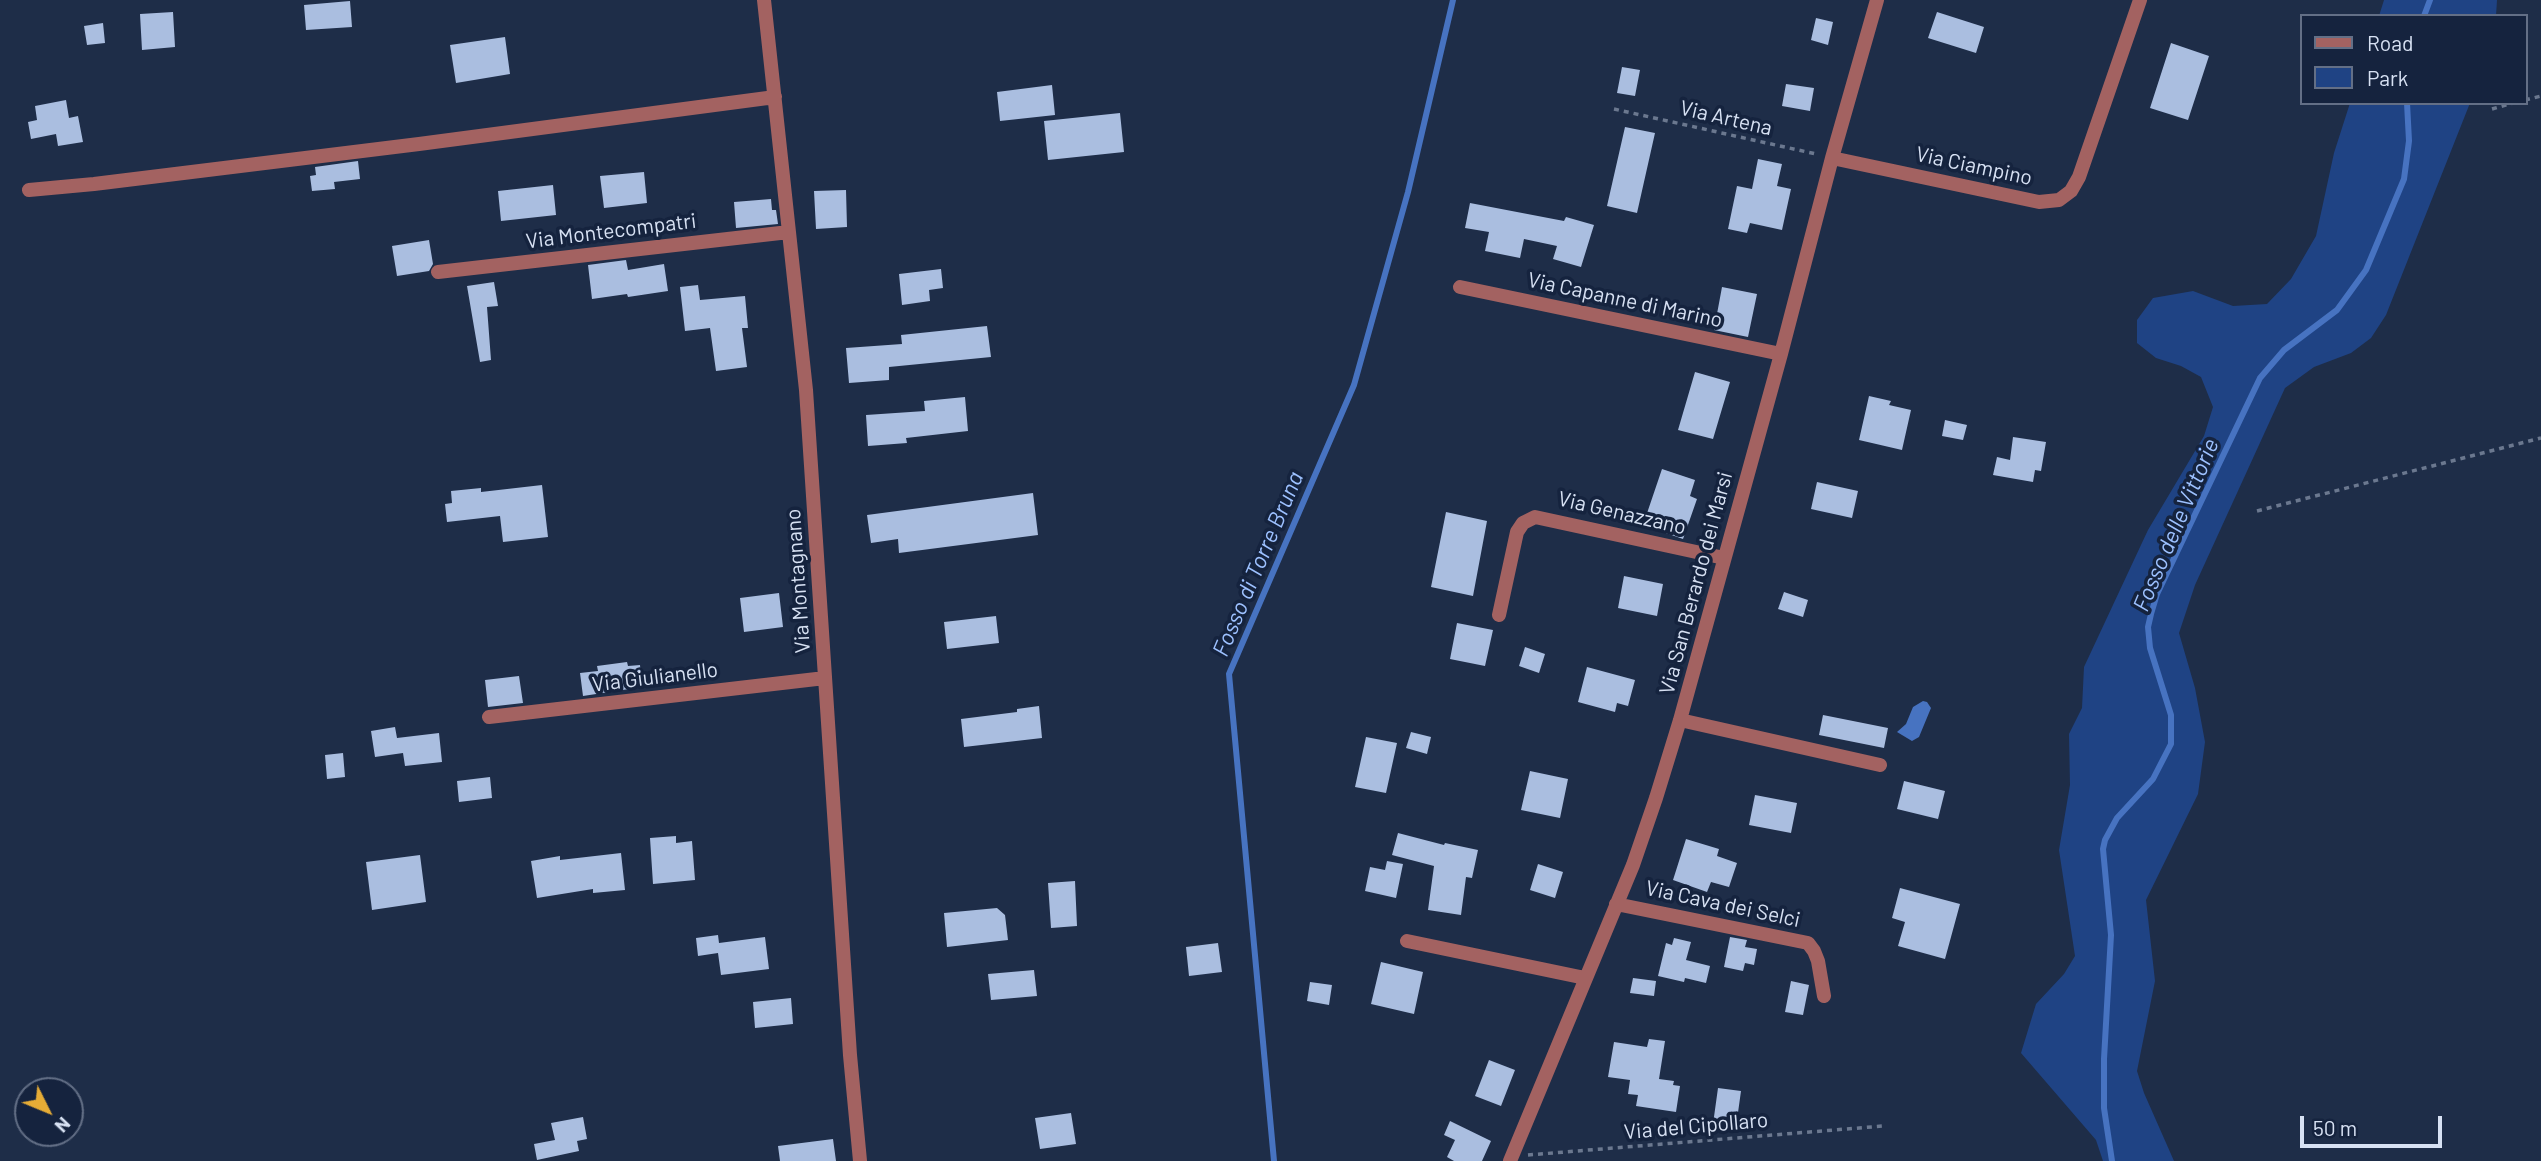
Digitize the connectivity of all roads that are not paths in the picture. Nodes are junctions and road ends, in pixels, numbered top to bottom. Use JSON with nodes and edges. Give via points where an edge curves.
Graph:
{"nodes":[{"id":1,"x":764,"y":0,"type":"edge"},
{"id":2,"x":1877,"y":0,"type":"edge"},
{"id":3,"x":2140,"y":0,"type":"edge"},
{"id":4,"x":775,"y":97,"type":"junction"},
{"id":5,"x":1832,"y":158,"type":"junction"},
{"id":6,"x":29,"y":190,"type":"dead end"},
{"id":7,"x":789,"y":232,"type":"junction"},
{"id":8,"x":438,"y":272,"type":"dead end"},
{"id":9,"x":1460,"y":287,"type":"dead end"},
{"id":10,"x":1781,"y":355,"type":"junction"},
{"id":11,"x":1724,"y":558,"type":"junction"},
{"id":12,"x":1499,"y":615,"type":"dead end"},
{"id":13,"x":825,"y":678,"type":"junction"},
{"id":14,"x":489,"y":717,"type":"dead end"},
{"id":15,"x":1680,"y":720,"type":"junction"},
{"id":16,"x":1880,"y":765,"type":"dead end"},
{"id":17,"x":1616,"y":904,"type":"junction"},
{"id":18,"x":1407,"y":941,"type":"dead end"},
{"id":19,"x":1586,"y":978,"type":"junction"},
{"id":20,"x":1824,"y":996,"type":"dead end"},
{"id":21,"x":1511,"y":1158,"type":"edge"},
{"id":22,"x":860,"y":1161,"type":"edge"}],
"edges":[{"from":1,"to":4,"type":"street","name":"Via Montagnano"},
{"from":2,"to":5,"type":"street","name":"Via San Berardo dei Marsi"},
{"from":3,"to":5,"type":"street","name":"Via Ciampino","via":[[2079,177],[2059,200],[2039,202]]},
{"from":4,"to":6,"type":"street","via":[[419,145]]},
{"from":4,"to":7,"type":"street","name":"Via Montagnano"},
{"from":5,"to":10,"type":"street","name":"Via San Berardo dei Marsi"},
{"from":7,"to":8,"type":"street","name":"Via Montecompatri"},
{"from":7,"to":13,"type":"street","name":"Via Montagnano","via":[[807,390]]},
{"from":9,"to":10,"type":"street","name":"Via Capanne di Marino"},
{"from":10,"to":11,"type":"street","name":"Via San Berardo dei Marsi"},
{"from":11,"to":12,"type":"street","name":"Via Genazzano","via":[[1535,517],[1517,532]]},
{"from":11,"to":15,"type":"street","name":"Via San Berardo dei Marsi"},
{"from":13,"to":14,"type":"street","name":"Via Giulianello"},
{"from":13,"to":22,"type":"street","name":"Via Montagnano"},
{"from":15,"to":16,"type":"street"},
{"from":15,"to":17,"type":"street","name":"Via San Berardo dei Marsi","via":[[1648,823]]},
{"from":17,"to":19,"type":"street","name":"Via San Berardo dei Marsi"},
{"from":17,"to":20,"type":"street","name":"Via Cava dei Selci","via":[[1808,943],[1818,961]]},
{"from":18,"to":19,"type":"street"},
{"from":19,"to":21,"type":"street","name":"Via San Berardo dei Marsi"}]}
